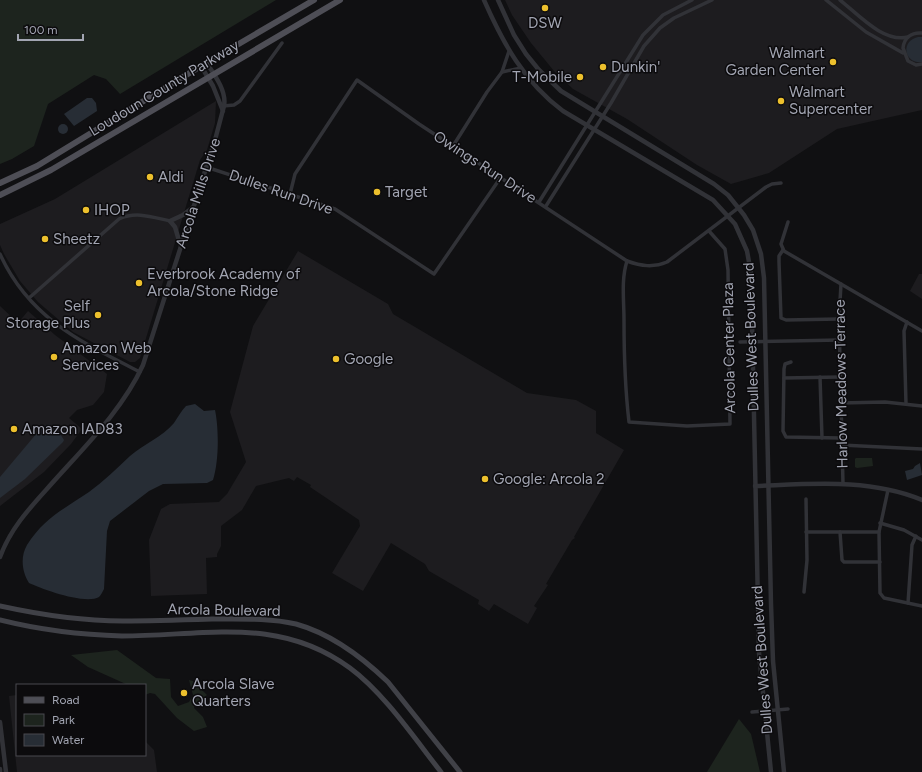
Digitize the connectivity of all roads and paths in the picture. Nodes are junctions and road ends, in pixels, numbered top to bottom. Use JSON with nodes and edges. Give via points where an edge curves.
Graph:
{"nodes":[{"id":1,"x":314,"y":0,"type":"edge"},
{"id":2,"x":340,"y":0,"type":"edge"},
{"id":3,"x":484,"y":0,"type":"edge"},
{"id":4,"x":498,"y":0,"type":"edge"},
{"id":5,"x":692,"y":0,"type":"edge"},
{"id":6,"x":712,"y":0,"type":"edge"},
{"id":7,"x":826,"y":0,"type":"edge"},
{"id":8,"x":840,"y":0,"type":"edge"},
{"id":9,"x":922,"y":34,"type":"edge"},
{"id":10,"x":908,"y":37,"type":"junction"},
{"id":11,"x":282,"y":43,"type":"dead end"},
{"id":12,"x":509,"y":51,"type":"junction"},
{"id":13,"x":903,"y":53,"type":"junction"},
{"id":14,"x":204,"y":64,"type":"junction"},
{"id":15,"x":922,"y":64,"type":"edge"},
{"id":16,"x":521,"y":68,"type":"junction"},
{"id":17,"x":502,"y":72,"type":"junction"},
{"id":18,"x":214,"y":73,"type":"junction"},
{"id":19,"x":208,"y":77,"type":"junction"},
{"id":20,"x":222,"y":108,"type":"junction"},
{"id":21,"x":595,"y":112,"type":"junction"},
{"id":22,"x":603,"y":117,"type":"junction"},
{"id":23,"x":588,"y":126,"type":"junction"},
{"id":24,"x":595,"y":130,"type":"junction"},
{"id":25,"x":453,"y":146,"type":"junction"},
{"id":26,"x":206,"y":167,"type":"junction"},
{"id":27,"x":501,"y":177,"type":"junction"},
{"id":28,"x":0,"y":183,"type":"edge"},
{"id":29,"x":781,"y":183,"type":"dead end"},
{"id":30,"x":290,"y":194,"type":"junction"},
{"id":31,"x":0,"y":195,"type":"edge"},
{"id":32,"x":539,"y":202,"type":"junction"},
{"id":33,"x":546,"y":206,"type":"junction"},
{"id":34,"x":193,"y":207,"type":"junction"},
{"id":35,"x":739,"y":208,"type":"junction"},
{"id":36,"x":728,"y":216,"type":"junction"},
{"id":37,"x":170,"y":221,"type":"junction"},
{"id":38,"x":788,"y":222,"type":"dead end"},
{"id":39,"x":708,"y":231,"type":"junction"},
{"id":40,"x":180,"y":245,"type":"junction"},
{"id":41,"x":784,"y":250,"type":"junction"},
{"id":42,"x":0,"y":254,"type":"edge"},
{"id":43,"x":627,"y":261,"type":"junction"},
{"id":44,"x":841,"y":284,"type":"junction"},
{"id":45,"x":29,"y":298,"type":"junction"},
{"id":46,"x":839,"y":319,"type":"junction"},
{"id":47,"x":907,"y":322,"type":"junction"},
{"id":48,"x":922,"y":331,"type":"edge"},
{"id":49,"x":840,"y":340,"type":"junction"},
{"id":50,"x":752,"y":341,"type":"junction"},
{"id":51,"x":740,"y":342,"type":"dead end"},
{"id":52,"x":765,"y":342,"type":"junction"},
{"id":53,"x":791,"y":362,"type":"dead end"},
{"id":54,"x":140,"y":372,"type":"junction"},
{"id":55,"x":820,"y":377,"type":"junction"},
{"id":56,"x":840,"y":377,"type":"junction"},
{"id":57,"x":784,"y":378,"type":"junction"},
{"id":58,"x":841,"y":403,"type":"junction"},
{"id":59,"x":906,"y":404,"type":"junction"},
{"id":60,"x":922,"y":406,"type":"edge"},
{"id":61,"x":822,"y":438,"type":"junction"},
{"id":62,"x":841,"y":438,"type":"junction"},
{"id":63,"x":841,"y":445,"type":"junction"},
{"id":64,"x":922,"y":449,"type":"edge"},
{"id":65,"x":843,"y":484,"type":"junction"},
{"id":66,"x":755,"y":486,"type":"junction"},
{"id":67,"x":768,"y":486,"type":"junction"},
{"id":68,"x":888,"y":490,"type":"junction"},
{"id":69,"x":806,"y":499,"type":"dead end"},
{"id":70,"x":922,"y":500,"type":"edge"},
{"id":71,"x":880,"y":523,"type":"junction"},
{"id":72,"x":806,"y":532,"type":"junction"},
{"id":73,"x":840,"y":532,"type":"junction"},
{"id":74,"x":879,"y":532,"type":"junction"},
{"id":75,"x":916,"y":536,"type":"junction"},
{"id":76,"x":922,"y":540,"type":"edge"},
{"id":77,"x":0,"y":557,"type":"edge"},
{"id":78,"x":880,"y":562,"type":"junction"},
{"id":79,"x":804,"y":592,"type":"dead end"},
{"id":80,"x":908,"y":603,"type":"junction"},
{"id":81,"x":0,"y":606,"type":"edge"},
{"id":82,"x":922,"y":606,"type":"edge"},
{"id":83,"x":0,"y":620,"type":"edge"},
{"id":84,"x":788,"y":709,"type":"dead end"},
{"id":85,"x":777,"y":710,"type":"junction"},
{"id":86,"x":764,"y":711,"type":"junction"},
{"id":87,"x":752,"y":712,"type":"dead end"},
{"id":88,"x":0,"y":722,"type":"edge"},
{"id":89,"x":6,"y":772,"type":"edge"},
{"id":90,"x":441,"y":772,"type":"edge"},
{"id":91,"x":460,"y":772,"type":"edge"},
{"id":92,"x":771,"y":772,"type":"edge"},
{"id":93,"x":784,"y":772,"type":"edge"}],
"edges":[{"from":1,"to":14,"type":"main road","name":"Loudoun County Parkway"},
{"from":2,"to":18,"type":"main road","name":"Loudoun County Parkway"},
{"from":3,"to":12,"type":"street","name":"Dulles West Boulevard"},
{"from":4,"to":21,"type":"street","name":"Dulles West Boulevard","via":[[514,35],[536,67],[562,91]]},
{"from":5,"to":21,"type":"street","via":[[663,15],[643,35]]},
{"from":6,"to":22,"type":"street","via":[[674,18],[653,36],[635,60]]},
{"from":7,"to":13,"type":"street","via":[[866,32]]},
{"from":8,"to":10,"type":"street","via":[[881,31],[893,37]]},
{"from":9,"to":10,"type":"street","via":[[915,33]]},
{"from":10,"to":13,"type":"street","via":[[903,44]]},
{"from":11,"to":20,"type":"street","via":[[240,102]]},
{"from":12,"to":16,"type":"street","name":"Dulles West Boulevard"},
{"from":12,"to":17,"type":"street"},
{"from":13,"to":15,"type":"street","via":[[912,63]]},
{"from":14,"to":18,"type":"street","name":"Arcola Mills Drive"},
{"from":14,"to":19,"type":"street"},
{"from":14,"to":28,"type":"main road","name":"Loudoun County Parkway","via":[[37,166]]},
{"from":16,"to":17,"type":"street"},
{"from":16,"to":23,"type":"street","name":"Dulles West Boulevard","via":[[553,104]]},
{"from":17,"to":25,"type":"street"},
{"from":18,"to":19,"type":"main road","name":"Loudoun County Parkway"},
{"from":18,"to":20,"type":"street","name":"Arcola Mills Drive","via":[[223,92],[225,101]]},
{"from":19,"to":20,"type":"street"},
{"from":19,"to":31,"type":"main road","name":"Loudoun County Parkway","via":[[51,170]]},
{"from":20,"to":26,"type":"street","name":"Arcola Mills Drive"},
{"from":21,"to":22,"type":"street","name":"Dulles West Boulevard"},
{"from":21,"to":23,"type":"street"},
{"from":22,"to":24,"type":"street"},
{"from":22,"to":35,"type":"street","name":"Dulles West Boulevard","via":[[714,184]]},
{"from":23,"to":24,"type":"street","name":"Dulles West Boulevard"},
{"from":23,"to":32,"type":"street"},
{"from":24,"to":33,"type":"street"},
{"from":24,"to":36,"type":"street","name":"Dulles West Boulevard","via":[[707,195]]},
{"from":25,"to":27,"type":"street","name":"Owings Run Drive"},
{"from":25,"to":30,"type":"street","name":"Owings Run Drive","via":[[357,80],[294,174]]},
{"from":26,"to":30,"type":"street","name":"Dulles Run Drive"},
{"from":26,"to":34,"type":"street","name":"Arcola Mills Drive"},
{"from":27,"to":30,"type":"street","name":"Dulles Run Drive","via":[[434,274],[339,212]]},
{"from":27,"to":32,"type":"street","name":"Owings Run Drive"},
{"from":29,"to":35,"type":"street","name":"Owings Run Drive","via":[[772,184]]},
{"from":32,"to":33,"type":"street","name":"Owings Run Drive"},
{"from":33,"to":43,"type":"street","name":"Owings Run Drive"},
{"from":34,"to":37,"type":"street"},
{"from":34,"to":40,"type":"street","name":"Arcola Mills Drive"},
{"from":35,"to":36,"type":"street","name":"Owings Run Drive"},
{"from":35,"to":52,"type":"street","name":"Dulles West Boulevard","via":[[753,230],[763,264]]},
{"from":36,"to":39,"type":"street","name":"Owings Run Drive"},
{"from":36,"to":50,"type":"street","name":"Dulles West Boulevard","via":[[743,241],[750,263]]},
{"from":37,"to":40,"type":"street","via":[[175,227]]},
{"from":37,"to":45,"type":"street","via":[[140,214],[119,219]]},
{"from":38,"to":41,"type":"street","via":[[781,244]]},
{"from":39,"to":43,"type":"street","name":"Owings Run Drive","via":[[674,258],[662,264],[647,266]]},
{"from":39,"to":43,"type":"street","name":"Arcola Center Plaza","via":[[724,249],[728,270],[730,424],[687,426],[629,422],[625,389],[623,273]]},
{"from":40,"to":54,"type":"street","name":"Arcola Mills Drive"},
{"from":41,"to":44,"type":"street"},
{"from":41,"to":46,"type":"street","via":[[779,256],[781,318]]},
{"from":42,"to":45,"type":"street","via":[[12,276]]},
{"from":44,"to":46,"type":"street","name":"Harlow Meadows Terrace"},
{"from":44,"to":47,"type":"street"},
{"from":45,"to":54,"type":"street","via":[[71,336]]},
{"from":46,"to":49,"type":"street","name":"Harlow Meadows Terrace"},
{"from":47,"to":48,"type":"street"},
{"from":47,"to":59,"type":"street","via":[[904,331]]},
{"from":49,"to":52,"type":"street"},
{"from":49,"to":56,"type":"street","name":"Harlow Meadows Terrace"},
{"from":50,"to":51,"type":"street"},
{"from":50,"to":52,"type":"street"},
{"from":50,"to":66,"type":"street","name":"Dulles West Boulevard"},
{"from":52,"to":67,"type":"street","name":"Dulles West Boulevard"},
{"from":53,"to":57,"type":"street","via":[[785,364]]},
{"from":54,"to":77,"type":"street","name":"Arcola Mills Drive","via":[[104,423],[25,512],[8,537]]},
{"from":55,"to":56,"type":"street"},
{"from":55,"to":57,"type":"street"},
{"from":55,"to":61,"type":"street"},
{"from":56,"to":58,"type":"street","name":"Harlow Meadows Terrace"},
{"from":57,"to":61,"type":"street","via":[[783,430],[786,437]]},
{"from":58,"to":59,"type":"street"},
{"from":58,"to":62,"type":"street","name":"Harlow Meadows Terrace"},
{"from":59,"to":60,"type":"street"},
{"from":61,"to":62,"type":"street"},
{"from":62,"to":63,"type":"street","name":"Harlow Meadows Terrace"},
{"from":63,"to":64,"type":"street"},
{"from":63,"to":65,"type":"street","name":"Harlow Meadows Terrace"},
{"from":65,"to":67,"type":"street"},
{"from":65,"to":68,"type":"street"},
{"from":66,"to":67,"type":"street"},
{"from":66,"to":86,"type":"street","name":"Dulles West Boulevard","via":[[759,653]]},
{"from":67,"to":85,"type":"street","name":"Dulles West Boulevard"},
{"from":68,"to":70,"type":"street"},
{"from":68,"to":71,"type":"street"},
{"from":69,"to":72,"type":"street"},
{"from":71,"to":74,"type":"street"},
{"from":71,"to":75,"type":"street"},
{"from":72,"to":73,"type":"street"},
{"from":72,"to":79,"type":"street"},
{"from":73,"to":74,"type":"street"},
{"from":73,"to":78,"type":"street","via":[[844,562]]},
{"from":74,"to":78,"type":"street"},
{"from":75,"to":76,"type":"street"},
{"from":75,"to":80,"type":"street","via":[[912,545]]},
{"from":78,"to":80,"type":"street","via":[[881,596]]},
{"from":80,"to":82,"type":"street"},
{"from":81,"to":91,"type":"main road","name":"Arcola Boulevard","via":[[64,618],[97,620],[249,619],[297,624],[345,647],[375,669]]},
{"from":83,"to":90,"type":"main road","name":"Arcola Boulevard","via":[[85,634],[122,636],[251,632],[279,635],[306,643],[333,657],[366,681]]},
{"from":84,"to":85,"type":"street"},
{"from":85,"to":86,"type":"street"},
{"from":85,"to":93,"type":"street","name":"Dulles West Boulevard"},
{"from":86,"to":87,"type":"street"},
{"from":86,"to":92,"type":"street","name":"Dulles West Boulevard"},
{"from":88,"to":89,"type":"street"}]}
